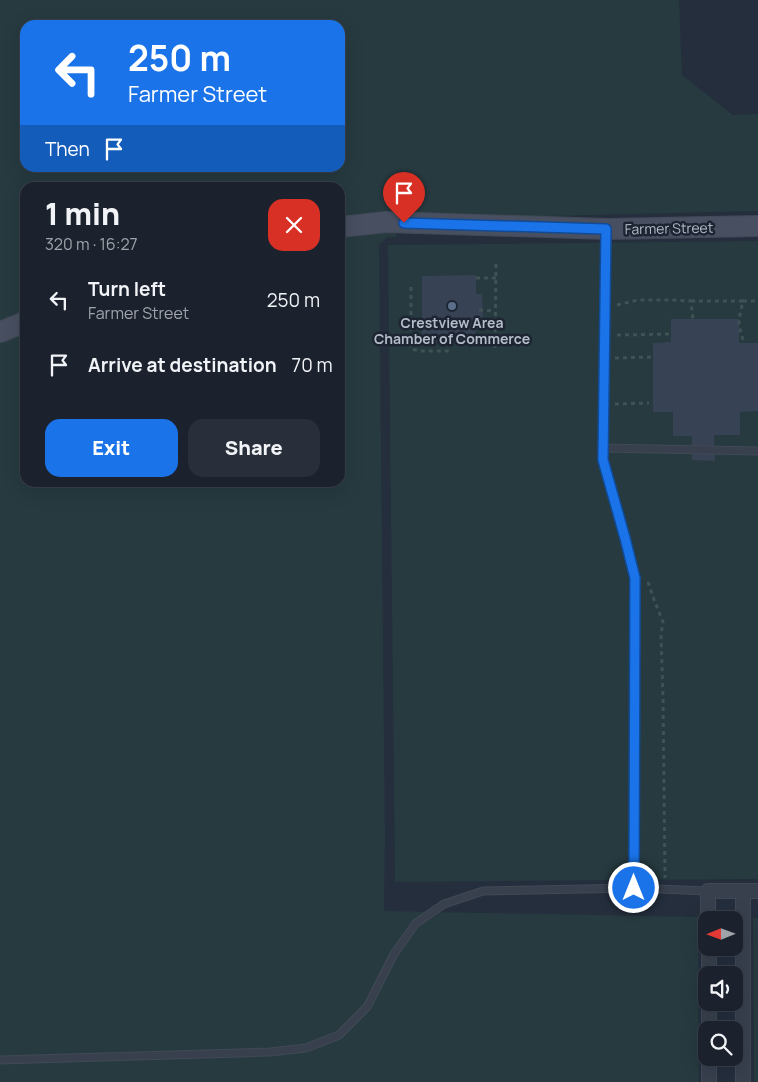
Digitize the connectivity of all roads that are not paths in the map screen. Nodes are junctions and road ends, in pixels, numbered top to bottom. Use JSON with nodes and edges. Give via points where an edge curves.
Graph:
{"nodes":[{"id":1,"x":345,"y":226,"type":"edge"},
{"id":2,"x":758,"y":226,"type":"edge"},
{"id":3,"x":606,"y":229,"type":"junction"},
{"id":4,"x":20,"y":324,"type":"edge"},
{"id":5,"x":0,"y":332,"type":"edge"},
{"id":6,"x":604,"y":448,"type":"junction"},
{"id":7,"x":758,"y":451,"type":"edge"},
{"id":8,"x":634,"y":888,"type":"junction"},
{"id":9,"x":708,"y":891,"type":"junction"},
{"id":10,"x":743,"y":891,"type":"junction"},
{"id":11,"x":758,"y":891,"type":"edge"},
{"id":12,"x":708,"y":911,"type":"edge"},
{"id":13,"x":0,"y":1060,"type":"edge"},
{"id":14,"x":709,"y":1066,"type":"edge"},
{"id":15,"x":709,"y":1082,"type":"edge"},
{"id":16,"x":743,"y":1082,"type":"edge"}],
"edges":[{"from":1,"to":3,"type":"street","name":"Farmer Street","via":[[386,222]]},
{"from":2,"to":3,"type":"street","name":"Farmer Street"},
{"from":3,"to":6,"type":"lane"},
{"from":4,"to":5,"type":"street"},
{"from":6,"to":7,"type":"lane"},
{"from":6,"to":8,"type":"lane","via":[[603,460],[635,578]]},
{"from":8,"to":9,"type":"lane"},
{"from":8,"to":13,"type":"lane","via":[[483,891],[444,904],[416,923],[394,954],[367,1006],[346,1028],[339,1035],[306,1048],[270,1052]]},
{"from":9,"to":10,"type":"street"},
{"from":9,"to":12,"type":"street"},
{"from":10,"to":11,"type":"street"},
{"from":10,"to":16,"type":"street"},
{"from":14,"to":15,"type":"street"}]}
